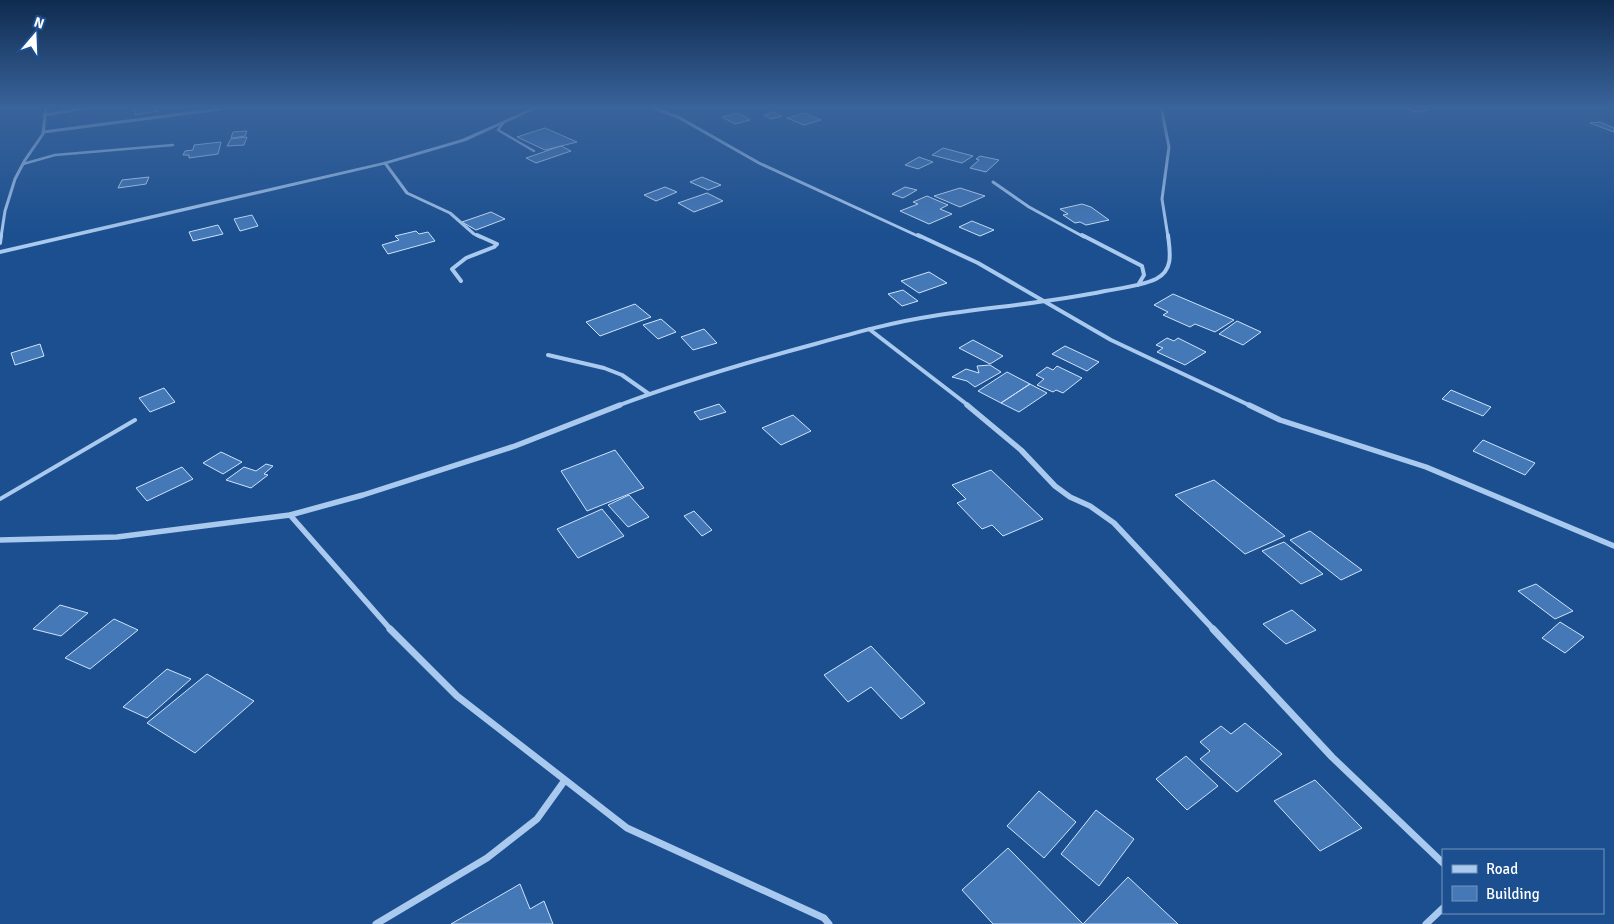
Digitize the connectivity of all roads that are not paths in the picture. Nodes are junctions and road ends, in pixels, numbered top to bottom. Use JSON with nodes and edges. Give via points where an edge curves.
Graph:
{"nodes":[{"id":1,"x":32,"y":150,"type":"edge"},
{"id":2,"x":113,"y":150,"type":"edge"},
{"id":3,"x":429,"y":150,"type":"edge"},
{"id":4,"x":736,"y":150,"type":"edge"},
{"id":5,"x":1169,"y":150,"type":"edge"},
{"id":6,"x":385,"y":163,"type":"junction"},
{"id":7,"x":23,"y":164,"type":"junction"},
{"id":8,"x":993,"y":182,"type":"dead end"},
{"id":9,"x":0,"y":242,"type":"edge"},
{"id":10,"x":0,"y":252,"type":"edge"},
{"id":11,"x":460,"y":281,"type":"dead end"},
{"id":12,"x":1138,"y":285,"type":"junction"},
{"id":13,"x":1041,"y":300,"type":"junction"},
{"id":14,"x":869,"y":329,"type":"junction"},
{"id":15,"x":548,"y":355,"type":"dead end"},
{"id":16,"x":649,"y":394,"type":"junction"},
{"id":17,"x":135,"y":420,"type":"dead end"},
{"id":18,"x":0,"y":499,"type":"edge"},
{"id":19,"x":290,"y":515,"type":"junction"},
{"id":20,"x":0,"y":540,"type":"edge"},
{"id":21,"x":1614,"y":546,"type":"edge"},
{"id":22,"x":565,"y":780,"type":"junction"},
{"id":23,"x":1442,"y":862,"type":"edge"},
{"id":24,"x":1442,"y":909,"type":"edge"},
{"id":25,"x":376,"y":924,"type":"edge"},
{"id":26,"x":829,"y":924,"type":"edge"},
{"id":27,"x":1426,"y":924,"type":"edge"}],
"edges":[{"from":1,"to":7,"type":"street"},
{"from":2,"to":7,"type":"lane","via":[[55,155]]},
{"from":3,"to":6,"type":"street"},
{"from":4,"to":13,"type":"street","via":[[828,196],[978,263]]},
{"from":5,"to":12,"type":"street","via":[[1162,199],[1171,256],[1169,267],[1158,278]]},
{"from":6,"to":10,"type":"street"},
{"from":6,"to":11,"type":"street","via":[[407,193],[450,213],[474,234],[496,244],[468,256],[452,269]]},
{"from":7,"to":9,"type":"street","via":[[7,203]]},
{"from":8,"to":12,"type":"street","via":[[1044,217],[1142,266],[1144,275]]},
{"from":12,"to":13,"type":"street"},
{"from":13,"to":14,"type":"street","via":[[931,316]]},
{"from":13,"to":21,"type":"street","via":[[1111,340],[1280,420],[1426,467]]},
{"from":14,"to":16,"type":"street"},
{"from":14,"to":23,"type":"street","via":[[1021,450],[1054,486],[1114,524],[1332,757]]},
{"from":15,"to":16,"type":"street","via":[[622,375]]},
{"from":16,"to":19,"type":"street","via":[[515,446]]},
{"from":17,"to":18,"type":"lane"},
{"from":19,"to":20,"type":"street","via":[[117,536]]},
{"from":19,"to":22,"type":"street","via":[[395,636],[457,696]]},
{"from":22,"to":25,"type":"street","via":[[537,819],[487,858]]},
{"from":22,"to":26,"type":"street","via":[[627,828],[824,918]]},
{"from":24,"to":27,"type":"street"}]}
